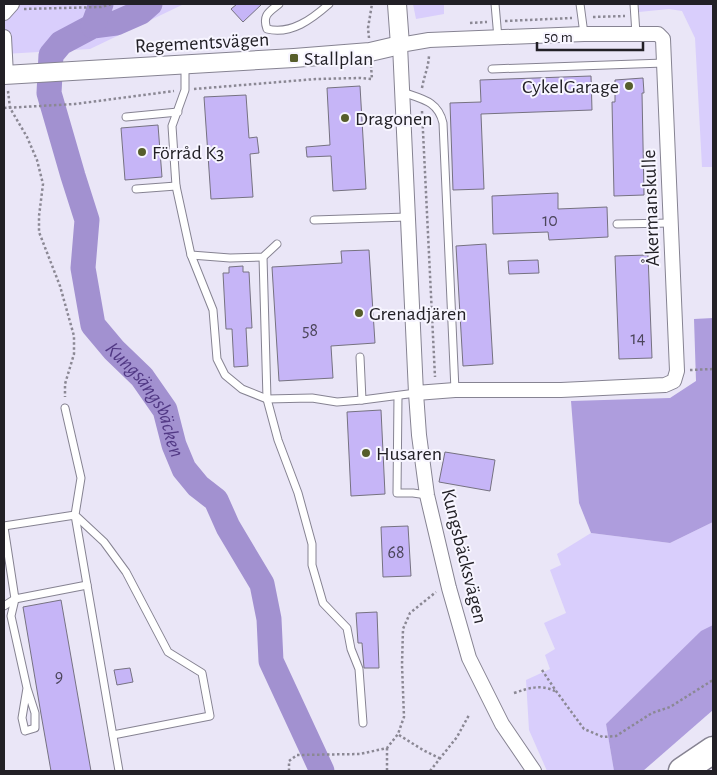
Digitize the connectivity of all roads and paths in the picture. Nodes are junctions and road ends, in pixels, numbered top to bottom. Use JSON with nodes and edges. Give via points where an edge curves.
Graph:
{"nodes":[{"id":1,"x":112,"y":4,"type":"edge"},
{"id":2,"x":279,"y":4,"type":"edge"},
{"id":3,"x":329,"y":4,"type":"edge"},
{"id":4,"x":372,"y":4,"type":"edge"},
{"id":5,"x":397,"y":4,"type":"edge"},
{"id":6,"x":495,"y":4,"type":"edge"},
{"id":7,"x":580,"y":4,"type":"edge"},
{"id":8,"x":634,"y":4,"type":"edge"},
{"id":9,"x":16,"y":7,"type":"edge"},
{"id":10,"x":4,"y":14,"type":"edge"},
{"id":11,"x":635,"y":16,"type":"junction"},
{"id":12,"x":582,"y":18,"type":"junction"},
{"id":13,"x":497,"y":21,"type":"junction"},
{"id":14,"x":468,"y":23,"type":"dead end"},
{"id":15,"x":584,"y":34,"type":"junction"},
{"id":16,"x":636,"y":34,"type":"junction"},
{"id":17,"x":4,"y":37,"type":"edge"},
{"id":18,"x":498,"y":38,"type":"junction"},
{"id":19,"x":429,"y":40,"type":"junction"},
{"id":20,"x":400,"y":45,"type":"junction"},
{"id":21,"x":370,"y":52,"type":"junction"},
{"id":22,"x":664,"y":63,"type":"junction"},
{"id":23,"x":185,"y":64,"type":"junction"},
{"id":24,"x":492,"y":69,"type":"dead end"},
{"id":25,"x":5,"y":75,"type":"edge"},
{"id":26,"x":185,"y":90,"type":"junction"},
{"id":27,"x":402,"y":92,"type":"junction"},
{"id":28,"x":421,"y":99,"type":"junction"},
{"id":29,"x":4,"y":108,"type":"edge"},
{"id":30,"x":10,"y":108,"type":"junction"},
{"id":31,"x":178,"y":112,"type":"junction"},
{"id":32,"x":126,"y":117,"type":"dead end"},
{"id":33,"x":176,"y":186,"type":"junction"},
{"id":34,"x":136,"y":189,"type":"dead end"},
{"id":35,"x":407,"y":217,"type":"junction"},
{"id":36,"x":314,"y":220,"type":"dead end"},
{"id":37,"x":671,"y":223,"type":"junction"},
{"id":38,"x":617,"y":224,"type":"dead end"},
{"id":39,"x":277,"y":244,"type":"dead end"},
{"id":40,"x":191,"y":256,"type":"junction"},
{"id":41,"x":263,"y":257,"type":"junction"},
{"id":42,"x":360,"y":357,"type":"dead end"},
{"id":43,"x":713,"y":370,"type":"edge"},
{"id":44,"x":677,"y":371,"type":"junction"},
{"id":45,"x":436,"y":390,"type":"junction"},
{"id":46,"x":455,"y":390,"type":"junction"},
{"id":47,"x":416,"y":393,"type":"junction"},
{"id":48,"x":398,"y":396,"type":"junction"},
{"id":49,"x":267,"y":399,"type":"junction"},
{"id":50,"x":362,"y":400,"type":"junction"},
{"id":51,"x":65,"y":408,"type":"joint"},
{"id":52,"x":426,"y":495,"type":"junction"},
{"id":53,"x":75,"y":515,"type":"junction"},
{"id":54,"x":4,"y":526,"type":"edge"},
{"id":55,"x":87,"y":585,"type":"junction"},
{"id":56,"x":449,"y":588,"type":"junction"},
{"id":57,"x":14,"y":599,"type":"junction"},
{"id":58,"x":4,"y":606,"type":"edge"},
{"id":59,"x":542,"y":670,"type":"dead end"},
{"id":60,"x":713,"y":680,"type":"edge"},
{"id":61,"x":27,"y":688,"type":"junction"},
{"id":62,"x":556,"y":691,"type":"junction"},
{"id":63,"x":514,"y":693,"type":"dead end"},
{"id":64,"x":469,"y":715,"type":"dead end"},
{"id":65,"x":363,"y":723,"type":"dead end"},
{"id":66,"x":398,"y":734,"type":"junction"},
{"id":67,"x":113,"y":735,"type":"junction"},
{"id":68,"x":387,"y":748,"type":"junction"},
{"id":69,"x":713,"y":750,"type":"edge"},
{"id":70,"x":441,"y":759,"type":"junction"},
{"id":71,"x":119,"y":771,"type":"edge"},
{"id":72,"x":289,"y":771,"type":"edge"},
{"id":73,"x":387,"y":771,"type":"edge"},
{"id":74,"x":430,"y":771,"type":"edge"},
{"id":75,"x":534,"y":771,"type":"edge"},
{"id":76,"x":682,"y":771,"type":"edge"}],
"edges":[{"from":1,"to":9,"type":"path","via":[[101,7]]},
{"from":2,"to":3,"type":"lane","via":[[264,21],[267,29],[277,32],[293,28]]},
{"from":4,"to":21,"type":"path","via":[[368,28]]},
{"from":5,"to":20,"type":"street","name":"Kungsbäcksvägen"},
{"from":6,"to":13,"type":"lane"},
{"from":7,"to":12,"type":"lane"},
{"from":8,"to":11,"type":"lane"},
{"from":9,"to":10,"type":"street"},
{"from":11,"to":12,"type":"path"},
{"from":11,"to":16,"type":"lane"},
{"from":12,"to":13,"type":"path"},
{"from":12,"to":15,"type":"lane"},
{"from":13,"to":14,"type":"path"},
{"from":13,"to":18,"type":"lane"},
{"from":15,"to":16,"type":"street","name":"Åkermanskulle"},
{"from":15,"to":18,"type":"street","name":"Åkermanskulle"},
{"from":16,"to":22,"type":"street","name":"Åkermanskulle","via":[[658,34],[663,39]]},
{"from":17,"to":25,"type":"street","name":"Regementsvägen"},
{"from":18,"to":19,"type":"street","name":"Åkermanskulle"},
{"from":19,"to":20,"type":"street","name":"Åkermanskulle"},
{"from":19,"to":28,"type":"path","via":[[429,62]]},
{"from":20,"to":21,"type":"street","name":"Regementsvägen"},
{"from":20,"to":27,"type":"street","name":"Kungsbäcksvägen"},
{"from":21,"to":23,"type":"street","name":"Regementsvägen"},
{"from":21,"to":26,"type":"path","via":[[372,79],[316,79]]},
{"from":22,"to":24,"type":"lane"},
{"from":22,"to":37,"type":"street","name":"Åkermanskulle"},
{"from":23,"to":25,"type":"street","name":"Regementsvägen"},
{"from":23,"to":26,"type":"lane"},
{"from":26,"to":30,"type":"path","via":[[75,104]]},
{"from":26,"to":31,"type":"lane"},
{"from":27,"to":28,"type":"lane"},
{"from":27,"to":35,"type":"street","name":"Kungsbäcksvägen"},
{"from":28,"to":45,"type":"path"},
{"from":28,"to":46,"type":"lane","via":[[441,112],[444,123]]},
{"from":29,"to":30,"type":"path"},
{"from":30,"to":51,"type":"path","via":[[38,160],[43,184],[39,232],[60,286],[74,336],[74,354],[65,384]]},
{"from":31,"to":32,"type":"lane"},
{"from":31,"to":33,"type":"lane","via":[[172,126]]},
{"from":33,"to":34,"type":"lane"},
{"from":33,"to":40,"type":"lane"},
{"from":35,"to":36,"type":"lane"},
{"from":35,"to":47,"type":"street","name":"Kungsbäcksvägen"},
{"from":37,"to":38,"type":"lane"},
{"from":37,"to":44,"type":"street","name":"Åkermanskulle"},
{"from":39,"to":41,"type":"lane"},
{"from":40,"to":41,"type":"lane"},
{"from":40,"to":49,"type":"lane","via":[[213,310],[217,358],[224,375],[242,389]]},
{"from":41,"to":49,"type":"lane"},
{"from":42,"to":50,"type":"lane"},
{"from":43,"to":44,"type":"path"},
{"from":44,"to":46,"type":"street","via":[[674,380],[665,386]]},
{"from":45,"to":46,"type":"street"},
{"from":45,"to":47,"type":"street"},
{"from":47,"to":48,"type":"lane"},
{"from":47,"to":52,"type":"street","name":"Kungsbäcksvägen"},
{"from":48,"to":50,"type":"lane"},
{"from":48,"to":52,"type":"lane","via":[[397,492]]},
{"from":49,"to":50,"type":"lane"},
{"from":49,"to":65,"type":"lane","via":[[312,544],[312,565],[323,603],[347,628],[359,669]]},
{"from":51,"to":53,"type":"lane","via":[[81,478]]},
{"from":52,"to":56,"type":"street","name":"Kungsbäcksvägen"},
{"from":53,"to":54,"type":"lane"},
{"from":53,"to":55,"type":"lane"},
{"from":53,"to":67,"type":"lane","via":[[104,542],[126,572],[168,652],[202,672],[210,716]]},
{"from":54,"to":57,"type":"lane"},
{"from":55,"to":57,"type":"lane"},
{"from":55,"to":67,"type":"lane"},
{"from":56,"to":66,"type":"path","via":[[433,593],[410,612],[403,629],[404,717]]},
{"from":56,"to":75,"type":"street","name":"Kungsbäcksvägen","via":[[468,658],[502,724]]},
{"from":57,"to":58,"type":"lane"},
{"from":57,"to":61,"type":"lane","via":[[11,616]]},
{"from":59,"to":62,"type":"path"},
{"from":60,"to":62,"type":"path","via":[[670,708],[652,713],[616,736],[602,737],[584,729]]},
{"from":61,"to":61,"type":"lane","via":[[22,718],[25,731],[35,728],[35,713]]},
{"from":62,"to":63,"type":"path","via":[[534,687]]},
{"from":64,"to":70,"type":"path"},
{"from":66,"to":68,"type":"path"},
{"from":66,"to":70,"type":"path"},
{"from":67,"to":71,"type":"lane"},
{"from":68,"to":72,"type":"path","via":[[360,754],[297,755],[289,761]]},
{"from":68,"to":73,"type":"path"},
{"from":69,"to":76,"type":"highway"},
{"from":70,"to":74,"type":"path"}]}
